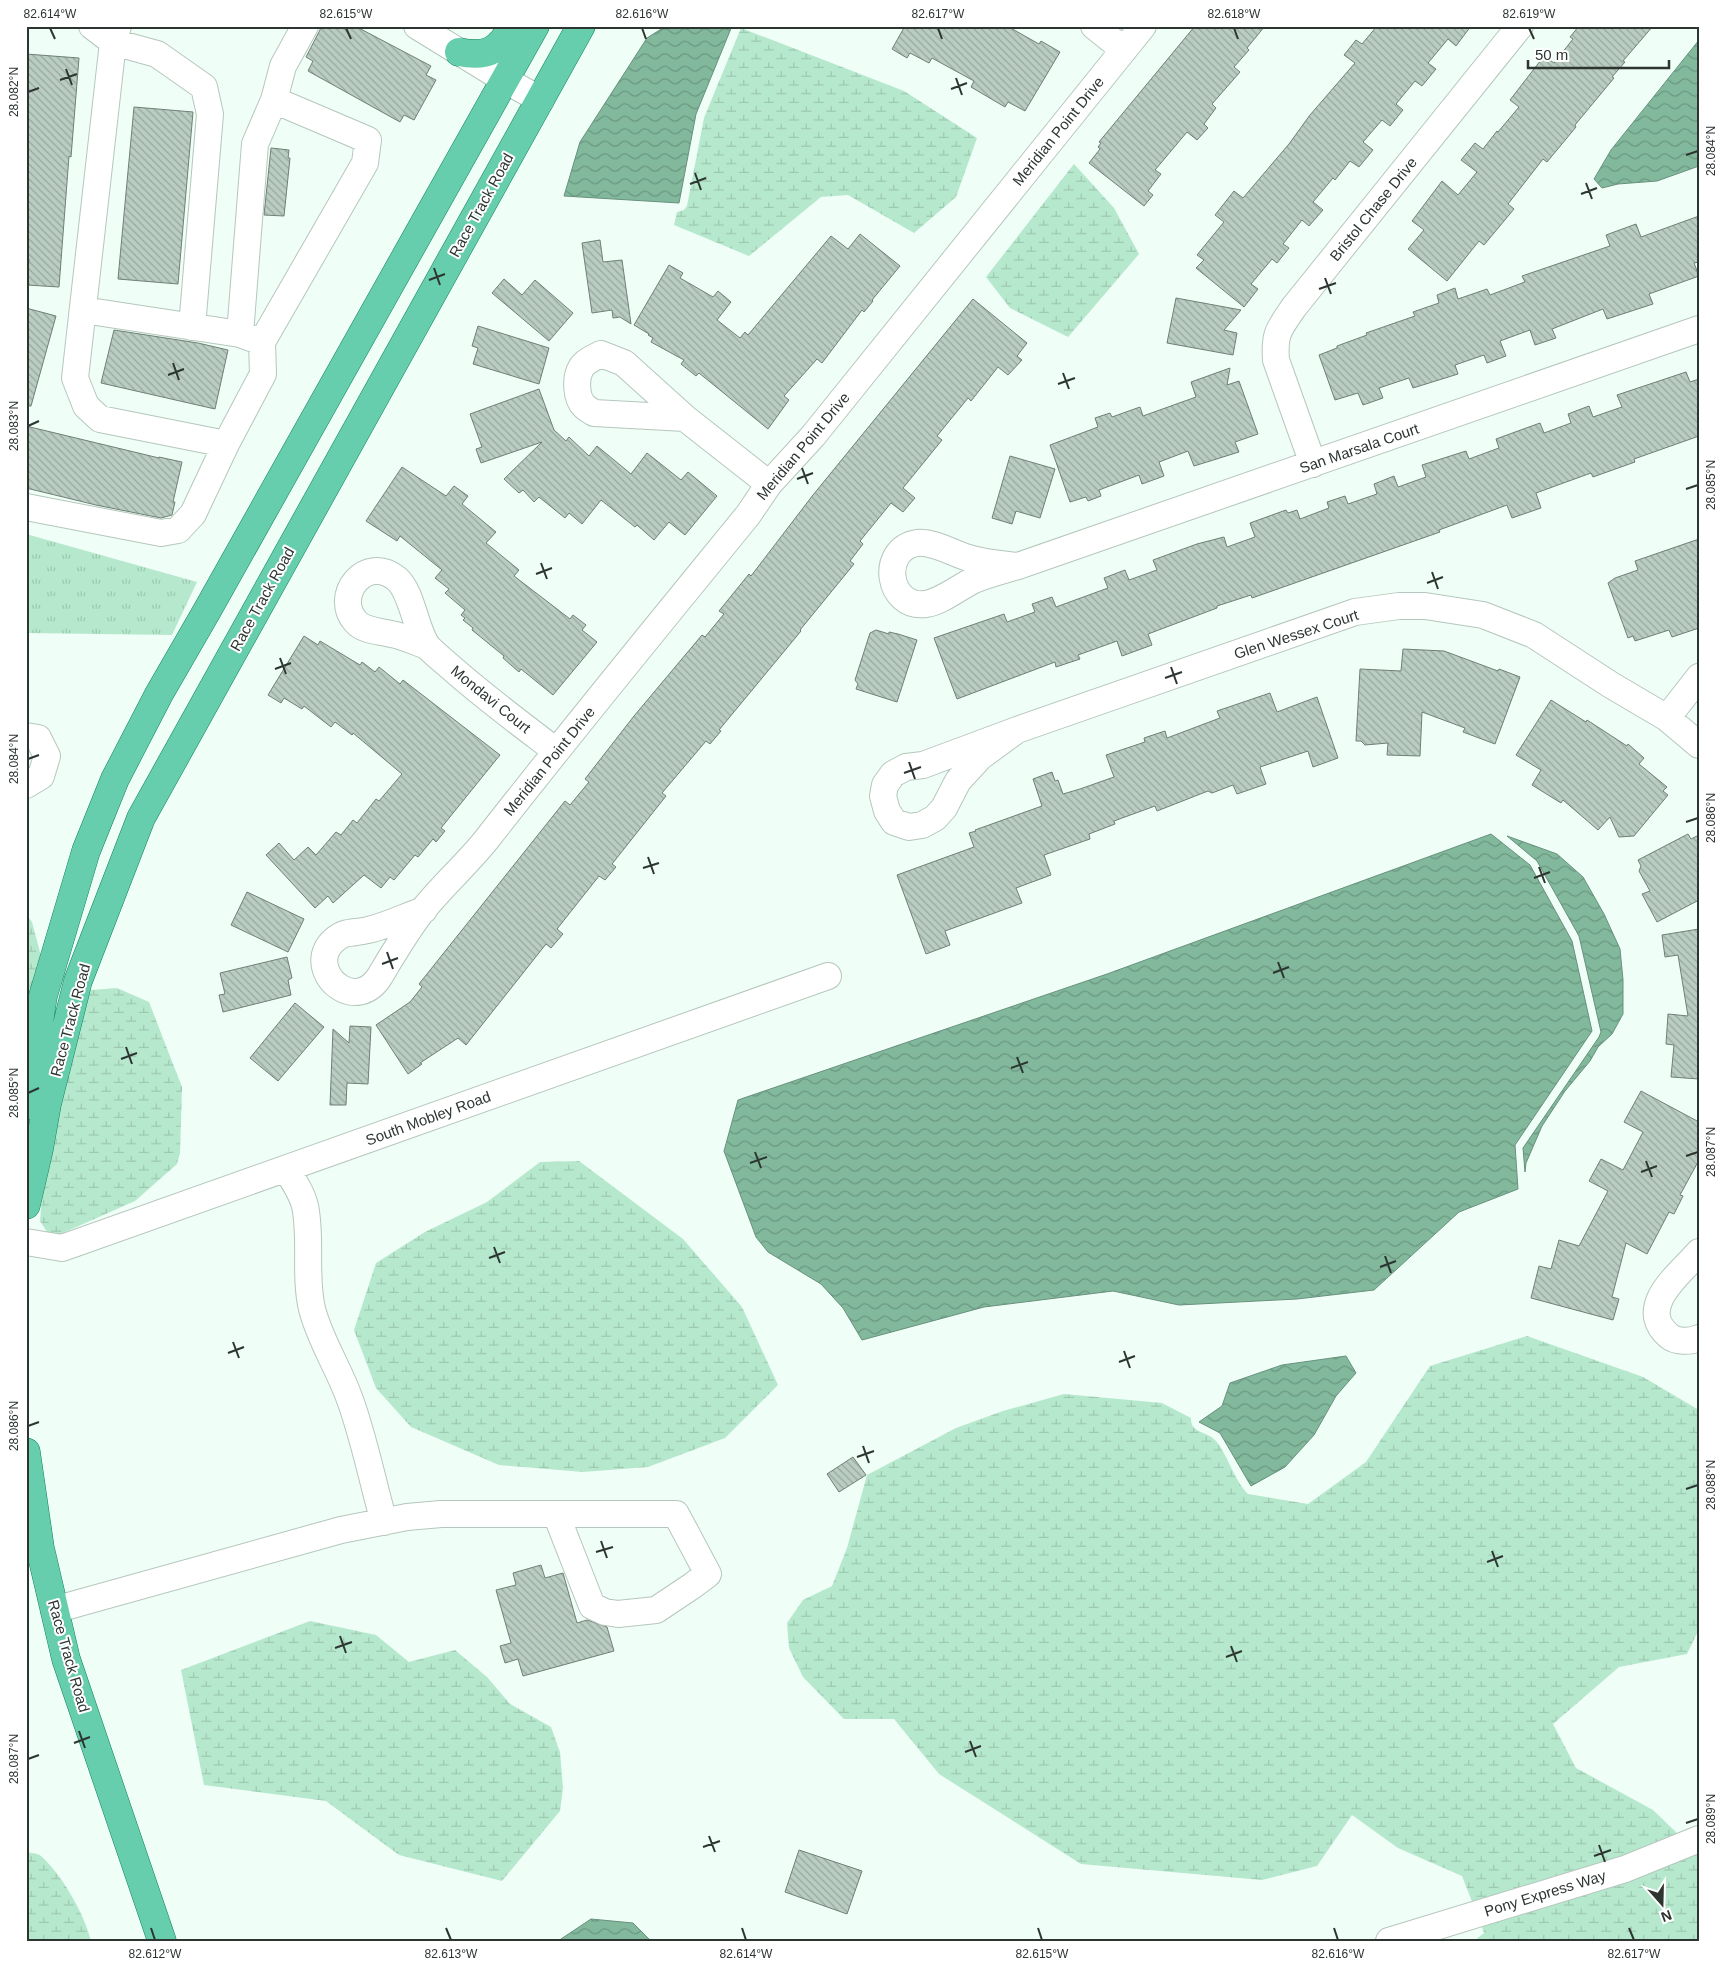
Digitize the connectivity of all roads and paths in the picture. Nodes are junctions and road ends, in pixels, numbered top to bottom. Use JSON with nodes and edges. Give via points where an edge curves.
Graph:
{"nodes":[{"id":1,"x":92,"y":26,"type":"edge"},
{"id":2,"x":305,"y":26,"type":"edge"},
{"id":3,"x":417,"y":26,"type":"edge"},
{"id":4,"x":513,"y":26,"type":"edge"},
{"id":5,"x":535,"y":26,"type":"edge"},
{"id":6,"x":581,"y":26,"type":"edge"},
{"id":7,"x":1094,"y":26,"type":"edge"},
{"id":8,"x":1143,"y":26,"type":"edge"},
{"id":9,"x":1520,"y":26,"type":"edge"},
{"id":10,"x":116,"y":34,"type":"edge"},
{"id":11,"x":1124,"y":50,"type":"junction"},
{"id":12,"x":459,"y":52,"type":"junction"},
{"id":13,"x":505,"y":80,"type":"junction"},
{"id":14,"x":274,"y":100,"type":"junction"},
{"id":15,"x":541,"y":100,"type":"junction"},
{"id":16,"x":83,"y":310,"type":"junction"},
{"id":17,"x":192,"y":327,"type":"junction"},
{"id":18,"x":1699,"y":328,"type":"edge"},
{"id":19,"x":252,"y":338,"type":"junction"},
{"id":20,"x":685,"y":418,"type":"dead end"},
{"id":21,"x":226,"y":444,"type":"junction"},
{"id":22,"x":346,"y":448,"type":"junction"},
{"id":23,"x":1313,"y":464,"type":"junction"},
{"id":24,"x":769,"y":484,"type":"junction"},
{"id":25,"x":26,"y":507,"type":"edge"},
{"id":26,"x":1018,"y":566,"type":"dead end"},
{"id":27,"x":208,"y":609,"type":"junction"},
{"id":28,"x":247,"y":627,"type":"junction"},
{"id":29,"x":427,"y":646,"type":"dead end"},
{"id":30,"x":1699,"y":678,"type":"edge"},
{"id":31,"x":1667,"y":718,"type":"junction"},
{"id":32,"x":1018,"y":730,"type":"junction"},
{"id":33,"x":26,"y":736,"type":"edge"},
{"id":34,"x":1699,"y":744,"type":"edge"},
{"id":35,"x":556,"y":751,"type":"junction"},
{"id":36,"x":26,"y":785,"type":"edge"},
{"id":37,"x":424,"y":910,"type":"dead end"},
{"id":38,"x":828,"y":976,"type":"dead end"},
{"id":39,"x":26,"y":1106,"type":"edge"},
{"id":40,"x":286,"y":1168,"type":"junction"},
{"id":41,"x":26,"y":1205,"type":"edge"},
{"id":42,"x":26,"y":1242,"type":"edge"},
{"id":43,"x":1699,"y":1252,"type":"edge"},
{"id":44,"x":1699,"y":1338,"type":"edge"},
{"id":45,"x":26,"y":1452,"type":"edge"},
{"id":46,"x":556,"y":1514,"type":"junction"},
{"id":47,"x":384,"y":1522,"type":"junction"},
{"id":48,"x":54,"y":1610,"type":"junction"},
{"id":49,"x":1699,"y":1839,"type":"edge"},
{"id":50,"x":162,"y":1941,"type":"edge"},
{"id":51,"x":1389,"y":1941,"type":"edge"}],
"edges":[{"from":1,"to":10,"type":"street"},
{"from":2,"to":14,"type":"street","via":[[283,66]]},
{"from":3,"to":12,"type":"street"},
{"from":4,"to":12,"type":"main road","via":[[506,40],[496,49],[474,55]]},
{"from":5,"to":13,"type":"main road","name":"Race Track Road"},
{"from":6,"to":15,"type":"main road","name":"Race Track Road"},
{"from":7,"to":11,"type":"street"},
{"from":8,"to":11,"type":"street","name":"Meridian Point Drive"},
{"from":9,"to":23,"type":"street","name":"Bristol Chase Drive","via":[[1278,330],[1276,360]]},
{"from":10,"to":16,"type":"street"},
{"from":10,"to":17,"type":"street","via":[[157,54],[204,87],[210,114]]},
{"from":11,"to":24,"type":"street","name":"Meridian Point Drive","via":[[813,436]]},
{"from":12,"to":13,"type":"street"},
{"from":13,"to":15,"type":"street"},
{"from":13,"to":22,"type":"main road","via":[[508,104],[503,135],[356,398]]},
{"from":13,"to":27,"type":"main road","name":"Race Track Road"},
{"from":14,"to":19,"type":"street","via":[[255,144]]},
{"from":14,"to":19,"type":"street","via":[[368,140],[365,163]]},
{"from":15,"to":22,"type":"main road","name":"Race Track Road"},
{"from":16,"to":17,"type":"street"},
{"from":16,"to":21,"type":"street","via":[[75,378],[86,406],[100,419]]},
{"from":17,"to":19,"type":"street"},
{"from":18,"to":23,"type":"street","name":"San Marsala Court"},
{"from":19,"to":21,"type":"street","via":[[264,374]]},
{"from":20,"to":24,"type":"street"},
{"from":21,"to":25,"type":"street","via":[[193,514],[178,530],[161,533]]},
{"from":22,"to":28,"type":"main road","name":"Race Track Road"},
{"from":23,"to":26,"type":"street","name":"San Marsala Court"},
{"from":24,"to":35,"type":"street","name":"Meridian Point Drive","via":[[748,515]]},
{"from":27,"to":28,"type":"main road"},
{"from":27,"to":39,"type":"main road","name":"Race Track Road","via":[[115,779],[86,851],[43,996]]},
{"from":28,"to":41,"type":"main road","name":"Race Track Road","via":[[141,818],[78,981]]},
{"from":29,"to":35,"type":"street","name":"Mondavi Court","via":[[477,691]]},
{"from":30,"to":31,"type":"street"},
{"from":31,"to":32,"type":"street","name":"Glen Wessex Court","via":[[1534,635],[1483,616],[1425,606],[1400,606],[1355,612]]},
{"from":31,"to":34,"type":"street","name":"Glen Wessex Court"},
{"from":32,"to":32,"type":"street","name":"Glen Wessex Court","via":[[892,774],[882,796],[894,822],[908,827],[922,825],[935,818],[958,781],[980,757]]},
{"from":33,"to":36,"type":"street","via":[[38,738],[47,756],[41,776]]},
{"from":35,"to":37,"type":"street","name":"Meridian Point Drive","via":[[468,863]]},
{"from":38,"to":40,"type":"street","name":"South Mobley Road"},
{"from":40,"to":42,"type":"street","name":"South Mobley Road","via":[[62,1248]]},
{"from":40,"to":47,"type":"street","via":[[304,1204],[309,1295],[313,1312],[354,1411]]},
{"from":43,"to":44,"type":"street","via":[[1660,1296],[1657,1307],[1662,1330],[1672,1339]]},
{"from":45,"to":48,"type":"main road","name":"Race Track Road","via":[[40,1548]]},
{"from":46,"to":46,"type":"street","via":[[676,1514],[708,1574],[656,1610],[618,1614],[605,1612],[592,1606]]},
{"from":46,"to":47,"type":"street","via":[[440,1514]]},
{"from":47,"to":48,"type":"street","via":[[341,1530]]},
{"from":48,"to":50,"type":"main road","name":"Race Track Road","via":[[66,1659]]},
{"from":49,"to":51,"type":"street","name":"Pony Express Way","via":[[1625,1869]]}]}
